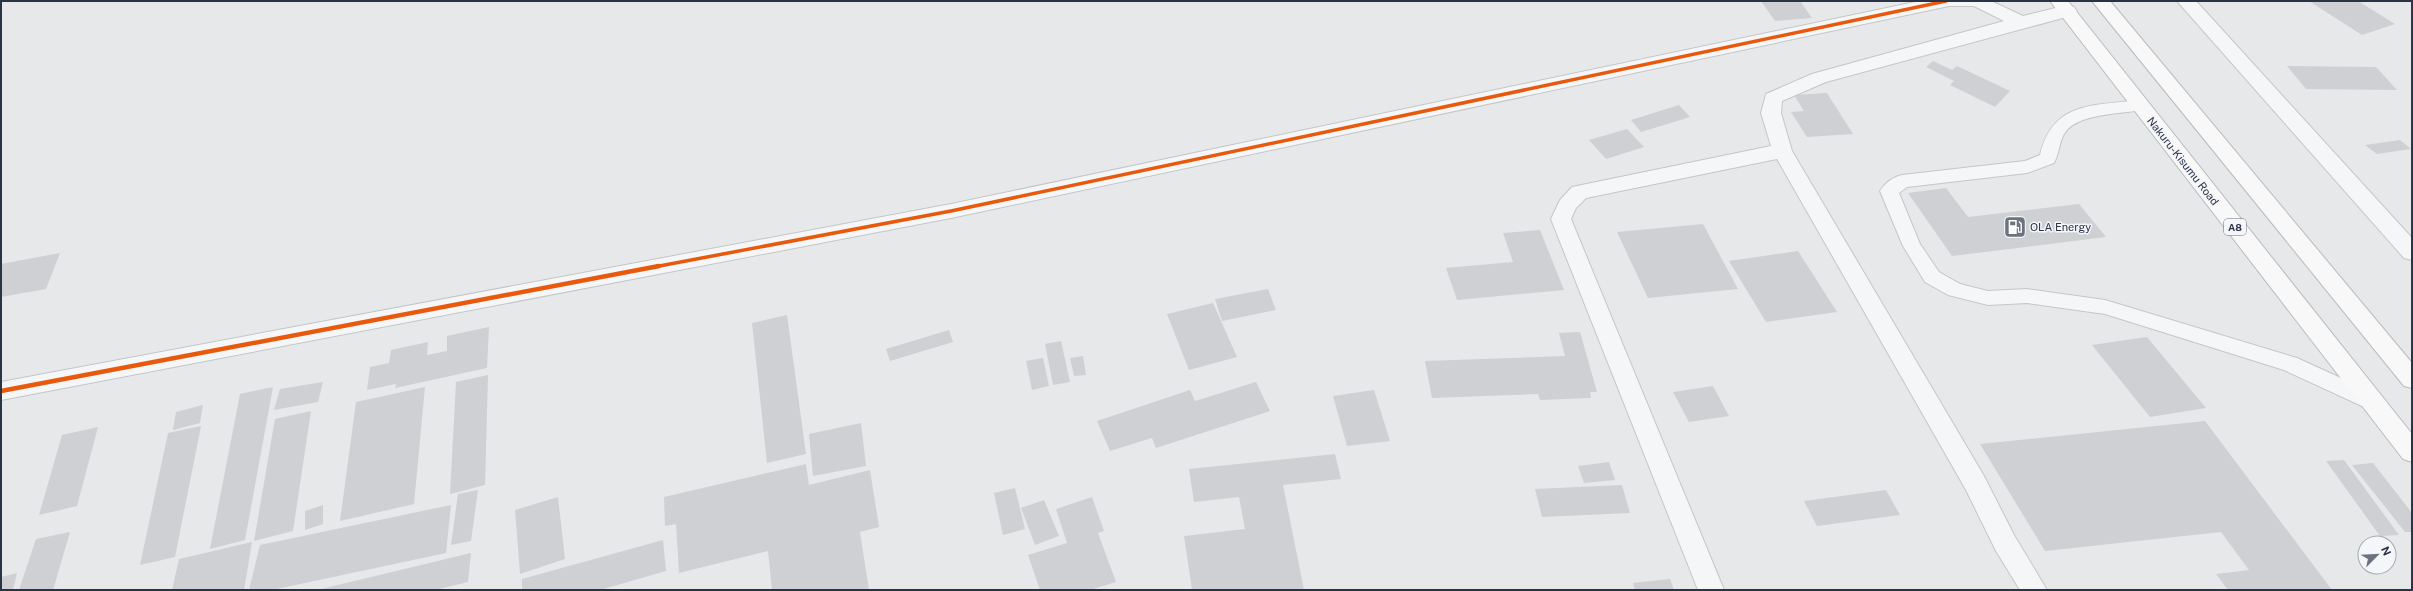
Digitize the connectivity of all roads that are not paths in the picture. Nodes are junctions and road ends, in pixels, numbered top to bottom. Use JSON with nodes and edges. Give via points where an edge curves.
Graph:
{"nodes":[{"id":1,"x":1946,"y":1,"type":"edge"},
{"id":2,"x":1952,"y":1,"type":"edge"},
{"id":3,"x":2101,"y":1,"type":"edge"},
{"id":4,"x":2186,"y":1,"type":"edge"},
{"id":5,"x":2063,"y":6,"type":"edge"},
{"id":6,"x":2021,"y":22,"type":"junction"},
{"id":7,"x":2139,"y":105,"type":"junction"},
{"id":8,"x":1782,"y":151,"type":"junction"},
{"id":9,"x":2412,"y":252,"type":"edge"},
{"id":10,"x":2412,"y":379,"type":"edge"},
{"id":11,"x":1,"y":391,"type":"edge"},
{"id":12,"x":2372,"y":401,"type":"junction"},
{"id":13,"x":2412,"y":452,"type":"edge"},
{"id":14,"x":1711,"y":590,"type":"edge"},
{"id":15,"x":2034,"y":590,"type":"edge"}],
"edges":[{"from":1,"to":11,"type":"street","via":[[951,211]]},
{"from":2,"to":6,"type":"street","via":[[1978,1]]},
{"from":3,"to":10,"type":"highway"},
{"from":4,"to":9,"type":"street"},
{"from":5,"to":6,"type":"street"},
{"from":5,"to":7,"type":"highway","name":"Nakuru-Kisumu Road","number":"A8"},
{"from":6,"to":8,"type":"street","via":[[1819,78],[1773,98],[1771,113]]},
{"from":7,"to":12,"type":"highway","name":"Nakuru-Kisumu Road","number":"A8"},
{"from":7,"to":12,"type":"lane","via":[[2094,112],[2067,121],[2054,138],[2048,159],[2028,167],[1902,181],[1890,191],[1912,246],[1932,277],[1955,290],[1988,298],[2027,296],[2104,307],[2290,364]]},
{"from":8,"to":14,"type":"street","via":[[1580,192],[1567,205],[1561,219]]},
{"from":8,"to":15,"type":"street"},
{"from":12,"to":13,"type":"highway","name":"Nakuru-Kisumu Road","number":"A8"}]}
